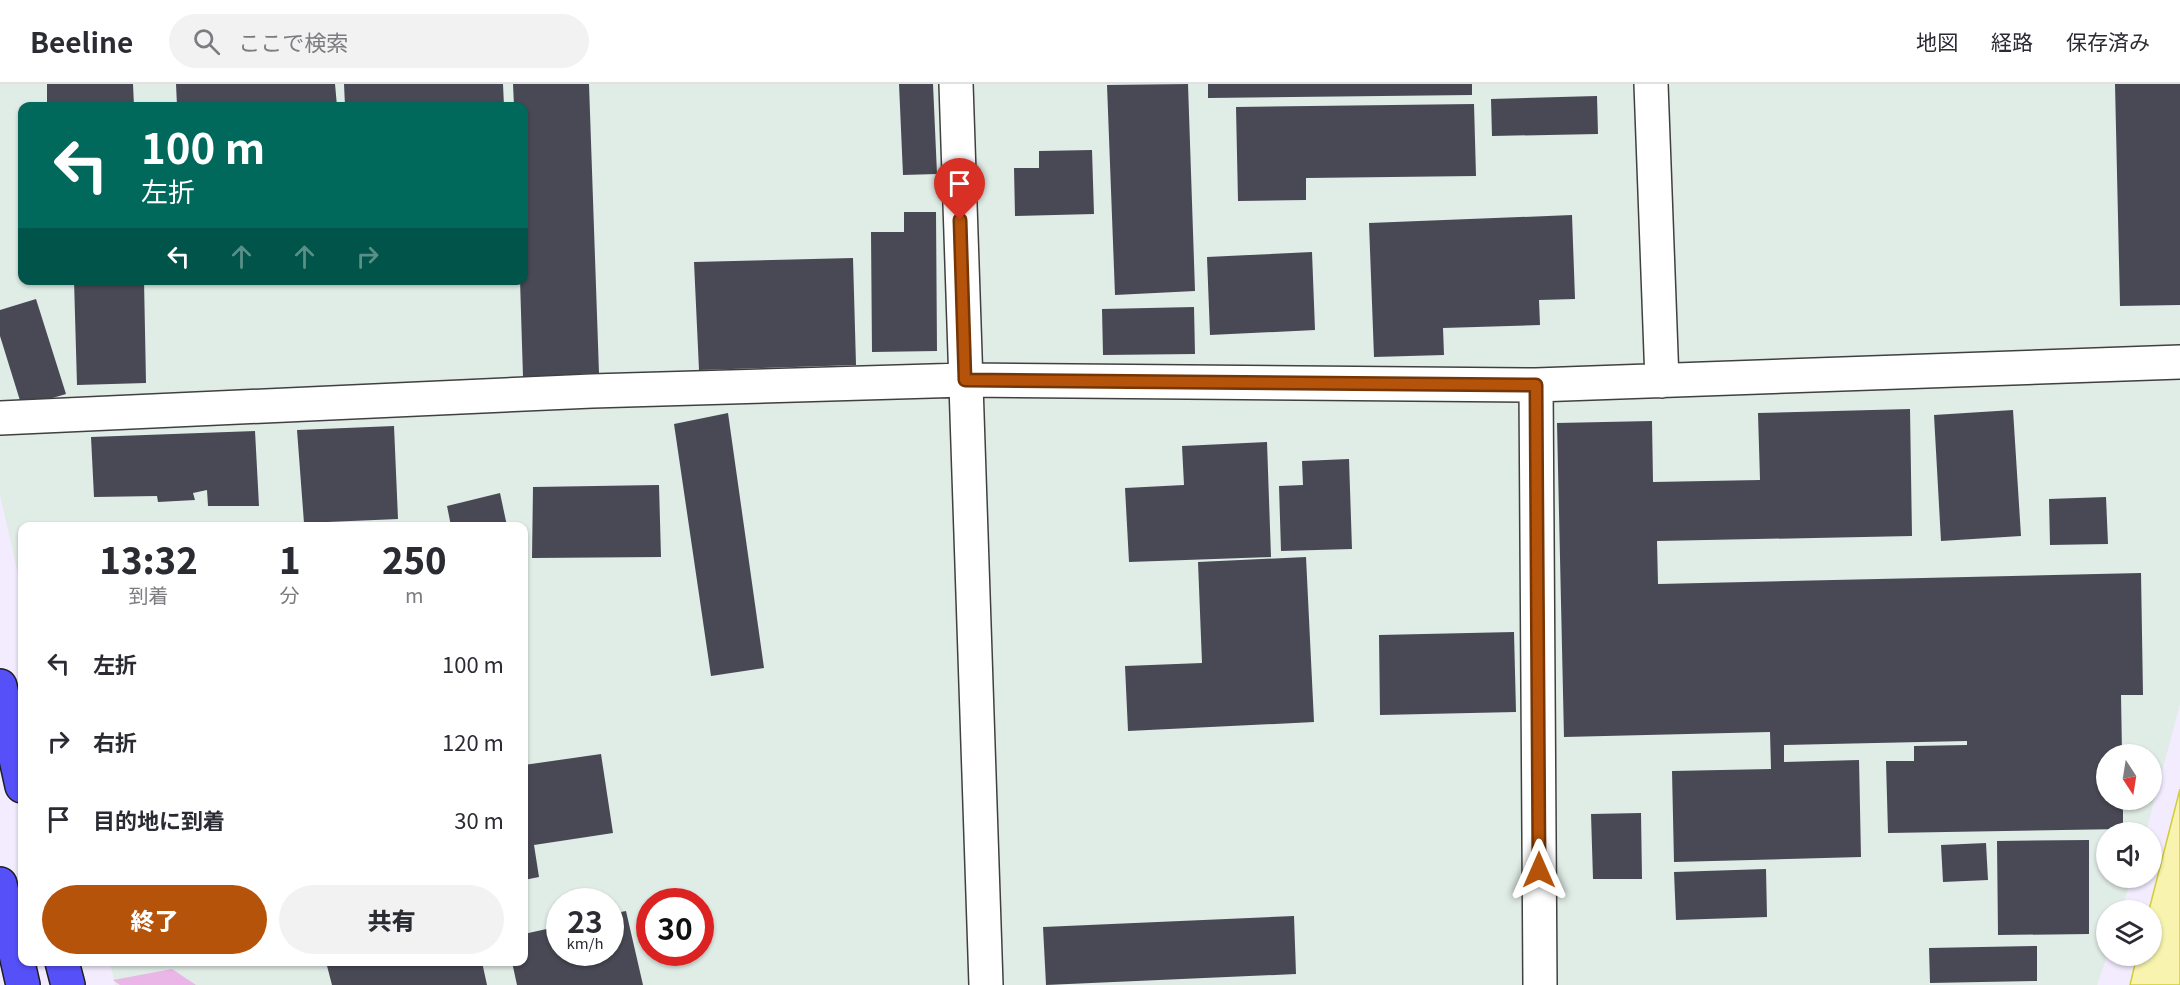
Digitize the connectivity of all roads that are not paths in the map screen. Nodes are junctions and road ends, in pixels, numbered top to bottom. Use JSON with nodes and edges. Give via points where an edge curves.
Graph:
{"nodes":[{"id":1,"x":956,"y":84,"type":"edge"},
{"id":2,"x":1651,"y":84,"type":"edge"},
{"id":3,"x":2180,"y":362,"type":"edge"},
{"id":4,"x":965,"y":380,"type":"junction"},
{"id":5,"x":1662,"y":381,"type":"junction"},
{"id":6,"x":1536,"y":385,"type":"junction"},
{"id":7,"x":0,"y":418,"type":"edge"},
{"id":8,"x":0,"y":686,"type":"edge"},
{"id":9,"x":18,"y":768,"type":"edge"},
{"id":10,"x":0,"y":884,"type":"edge"},
{"id":11,"x":18,"y":963,"type":"edge"},
{"id":12,"x":19,"y":966,"type":"edge"},
{"id":13,"x":63,"y":966,"type":"edge"},
{"id":14,"x":23,"y":985,"type":"edge"},
{"id":15,"x":68,"y":985,"type":"edge"},
{"id":16,"x":986,"y":985,"type":"edge"},
{"id":17,"x":1540,"y":985,"type":"edge"}],
"edges":[{"from":1,"to":4,"type":"street"},
{"from":2,"to":5,"type":"street"},
{"from":3,"to":5,"type":"street"},
{"from":4,"to":6,"type":"street"},
{"from":4,"to":7,"type":"street","via":[[580,391]]},
{"from":4,"to":16,"type":"street"},
{"from":5,"to":6,"type":"street"},
{"from":6,"to":17,"type":"street"},
{"from":8,"to":9,"type":"highway"},
{"from":10,"to":11,"type":"highway"},
{"from":12,"to":14,"type":"highway"},
{"from":13,"to":15,"type":"highway"}]}
